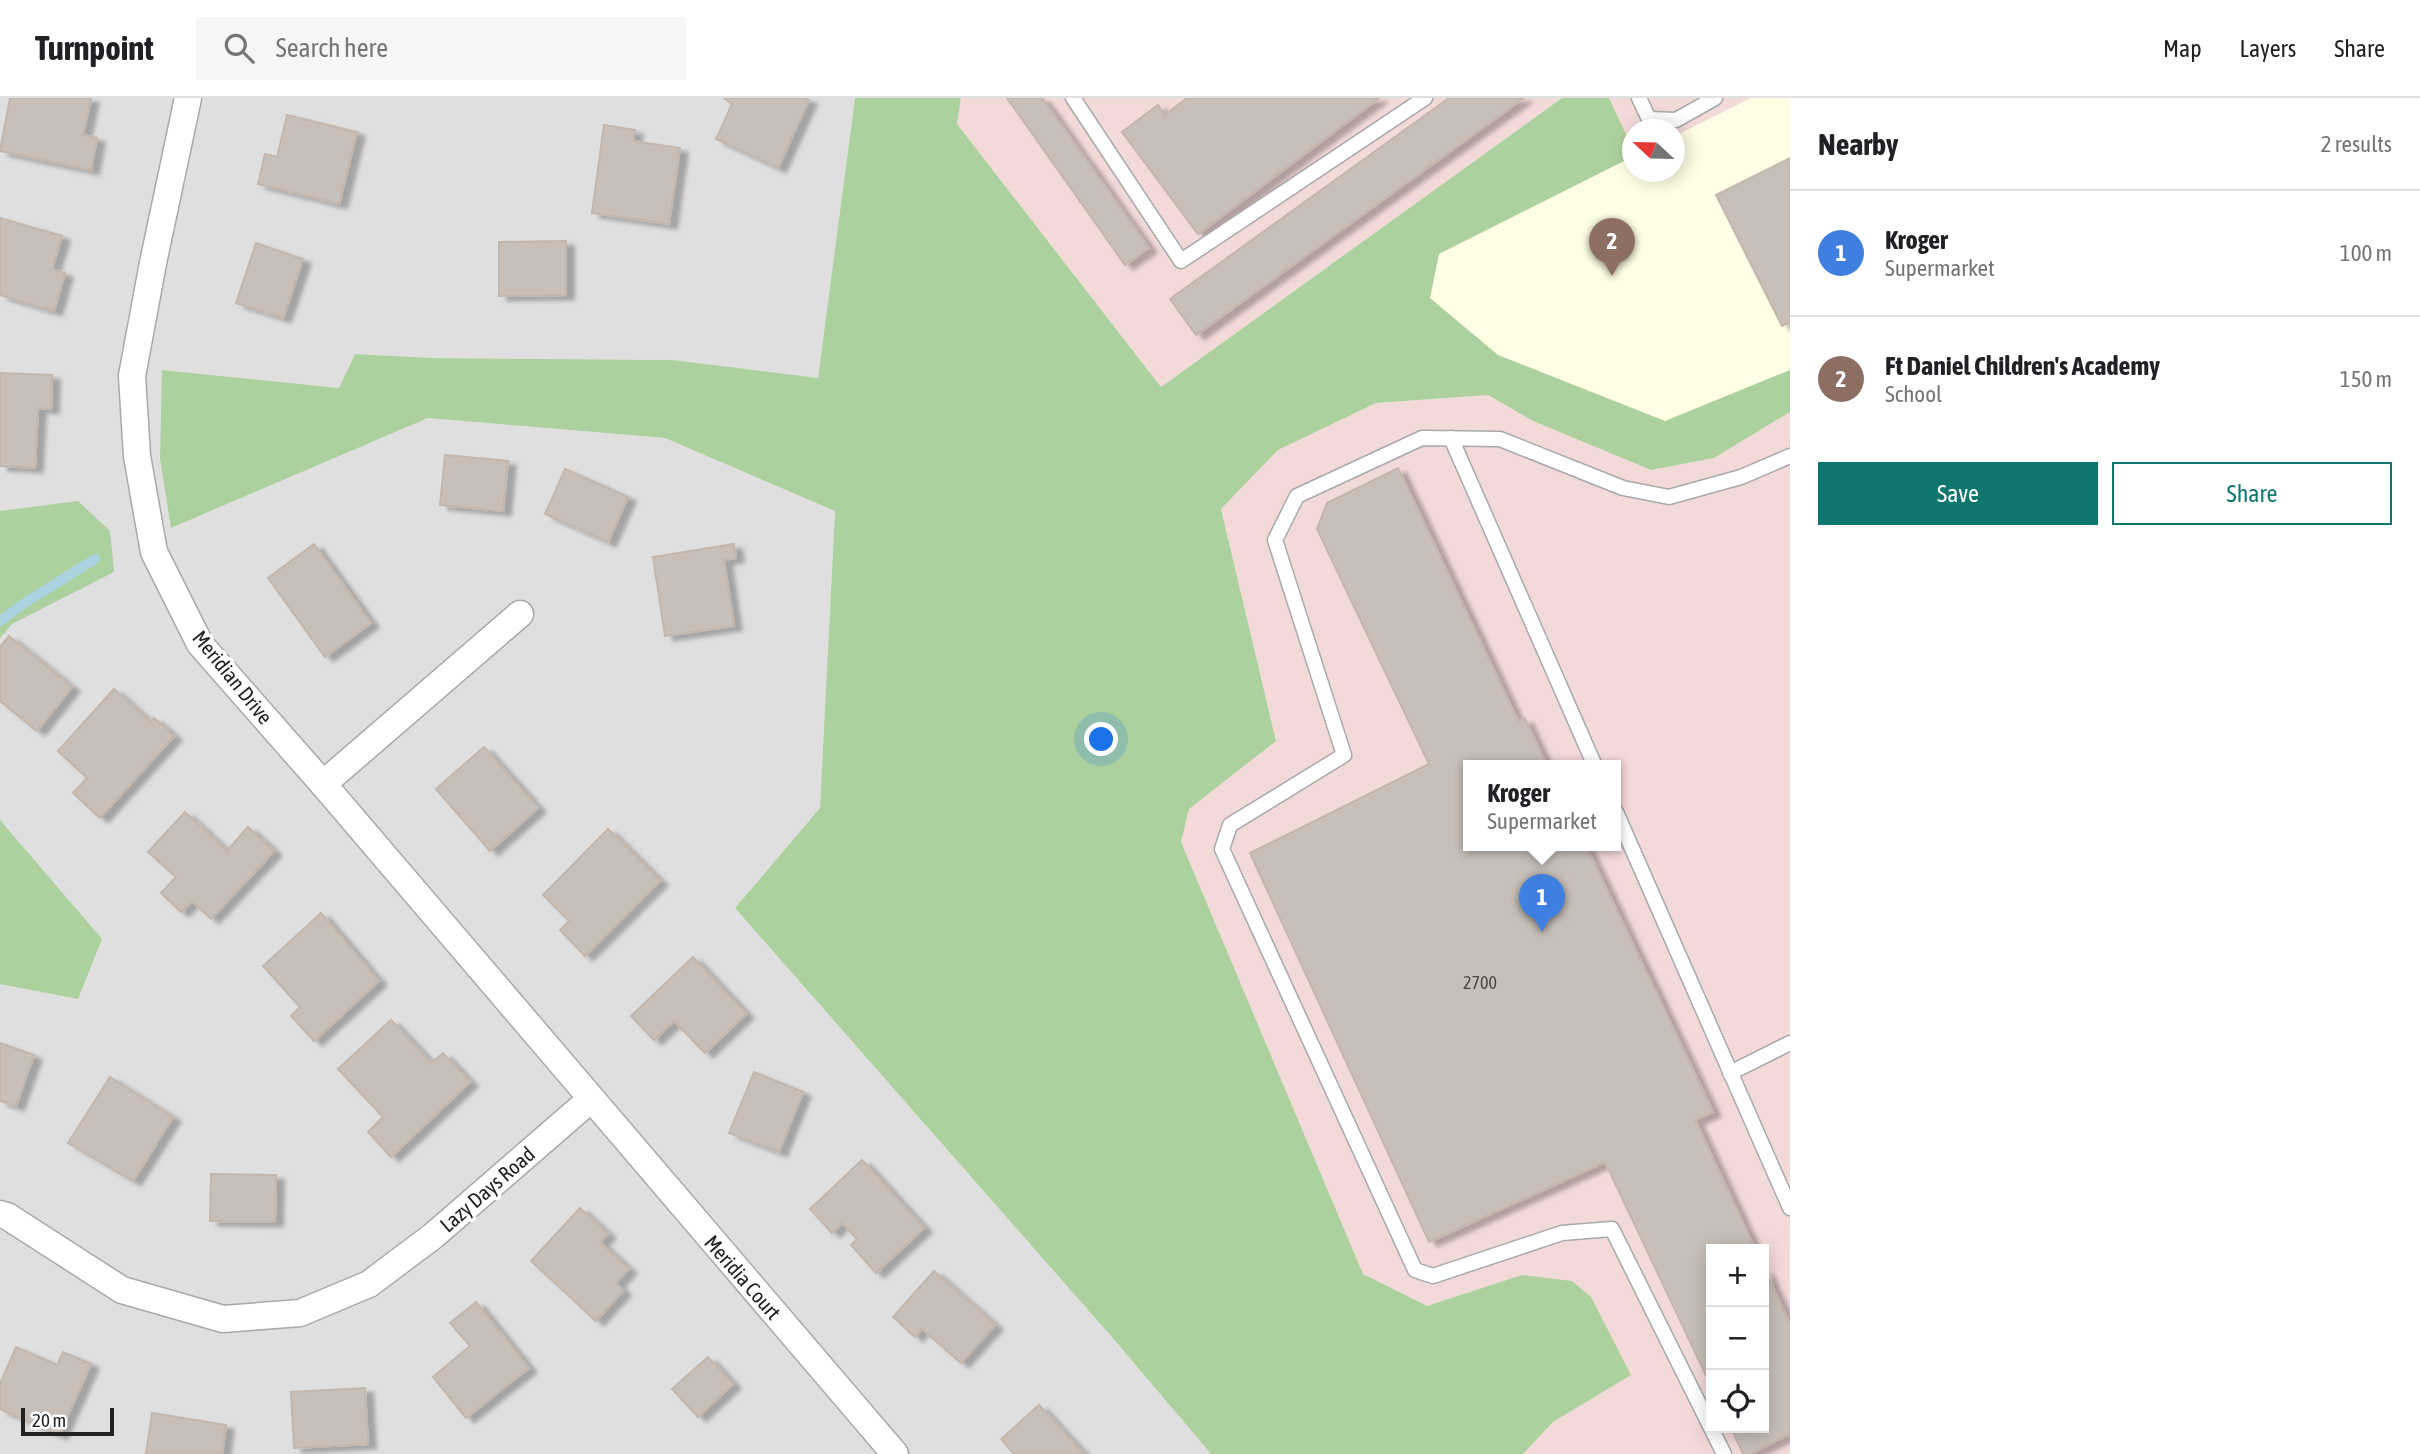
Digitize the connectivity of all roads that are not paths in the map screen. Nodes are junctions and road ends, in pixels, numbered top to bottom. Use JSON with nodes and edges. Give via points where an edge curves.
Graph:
{"nodes":[{"id":1,"x":188,"y":98,"type":"edge"},
{"id":2,"x":1073,"y":98,"type":"edge"},
{"id":3,"x":1425,"y":98,"type":"edge"},
{"id":4,"x":1639,"y":98,"type":"edge"},
{"id":5,"x":1715,"y":98,"type":"edge"},
{"id":6,"x":1451,"y":438,"type":"junction"},
{"id":7,"x":1790,"y":456,"type":"edge"},
{"id":8,"x":520,"y":614,"type":"dead end"},
{"id":9,"x":1592,"y":760,"type":"edge"},
{"id":10,"x":323,"y":784,"type":"junction"},
{"id":11,"x":1621,"y":825,"type":"edge"},
{"id":12,"x":1790,"y":1043,"type":"edge"},
{"id":13,"x":1730,"y":1073,"type":"junction"},
{"id":14,"x":592,"y":1099,"type":"junction"},
{"id":15,"x":1790,"y":1208,"type":"edge"},
{"id":16,"x":0,"y":1214,"type":"edge"},
{"id":17,"x":895,"y":1454,"type":"edge"},
{"id":18,"x":1724,"y":1454,"type":"edge"}],
"edges":[{"from":1,"to":10,"type":"street","name":"Meridian Drive","via":[[132,376],[144,505],[154,552],[200,644]]},
{"from":2,"to":3,"type":"lane","via":[[1181,261]]},
{"from":4,"to":5,"type":"lane","via":[[1649,119],[1676,120]]},
{"from":6,"to":7,"type":"lane","via":[[1500,439],[1623,488],[1669,497],[1741,477]]},
{"from":6,"to":9,"type":"lane"},
{"from":6,"to":18,"type":"lane","via":[[1422,438],[1297,496],[1275,540],[1344,755],[1230,825],[1223,849],[1415,1270],[1433,1276],[1562,1233],[1612,1229]]},
{"from":8,"to":10,"type":"street"},
{"from":10,"to":14,"type":"street"},
{"from":11,"to":13,"type":"lane"},
{"from":12,"to":13,"type":"lane"},
{"from":13,"to":15,"type":"lane"},
{"from":14,"to":16,"type":"street","name":"Lazy Days Road","via":[[433,1236],[369,1284],[300,1313],[223,1319],[122,1290]]},
{"from":14,"to":17,"type":"street","name":"Meridia Court"}]}
